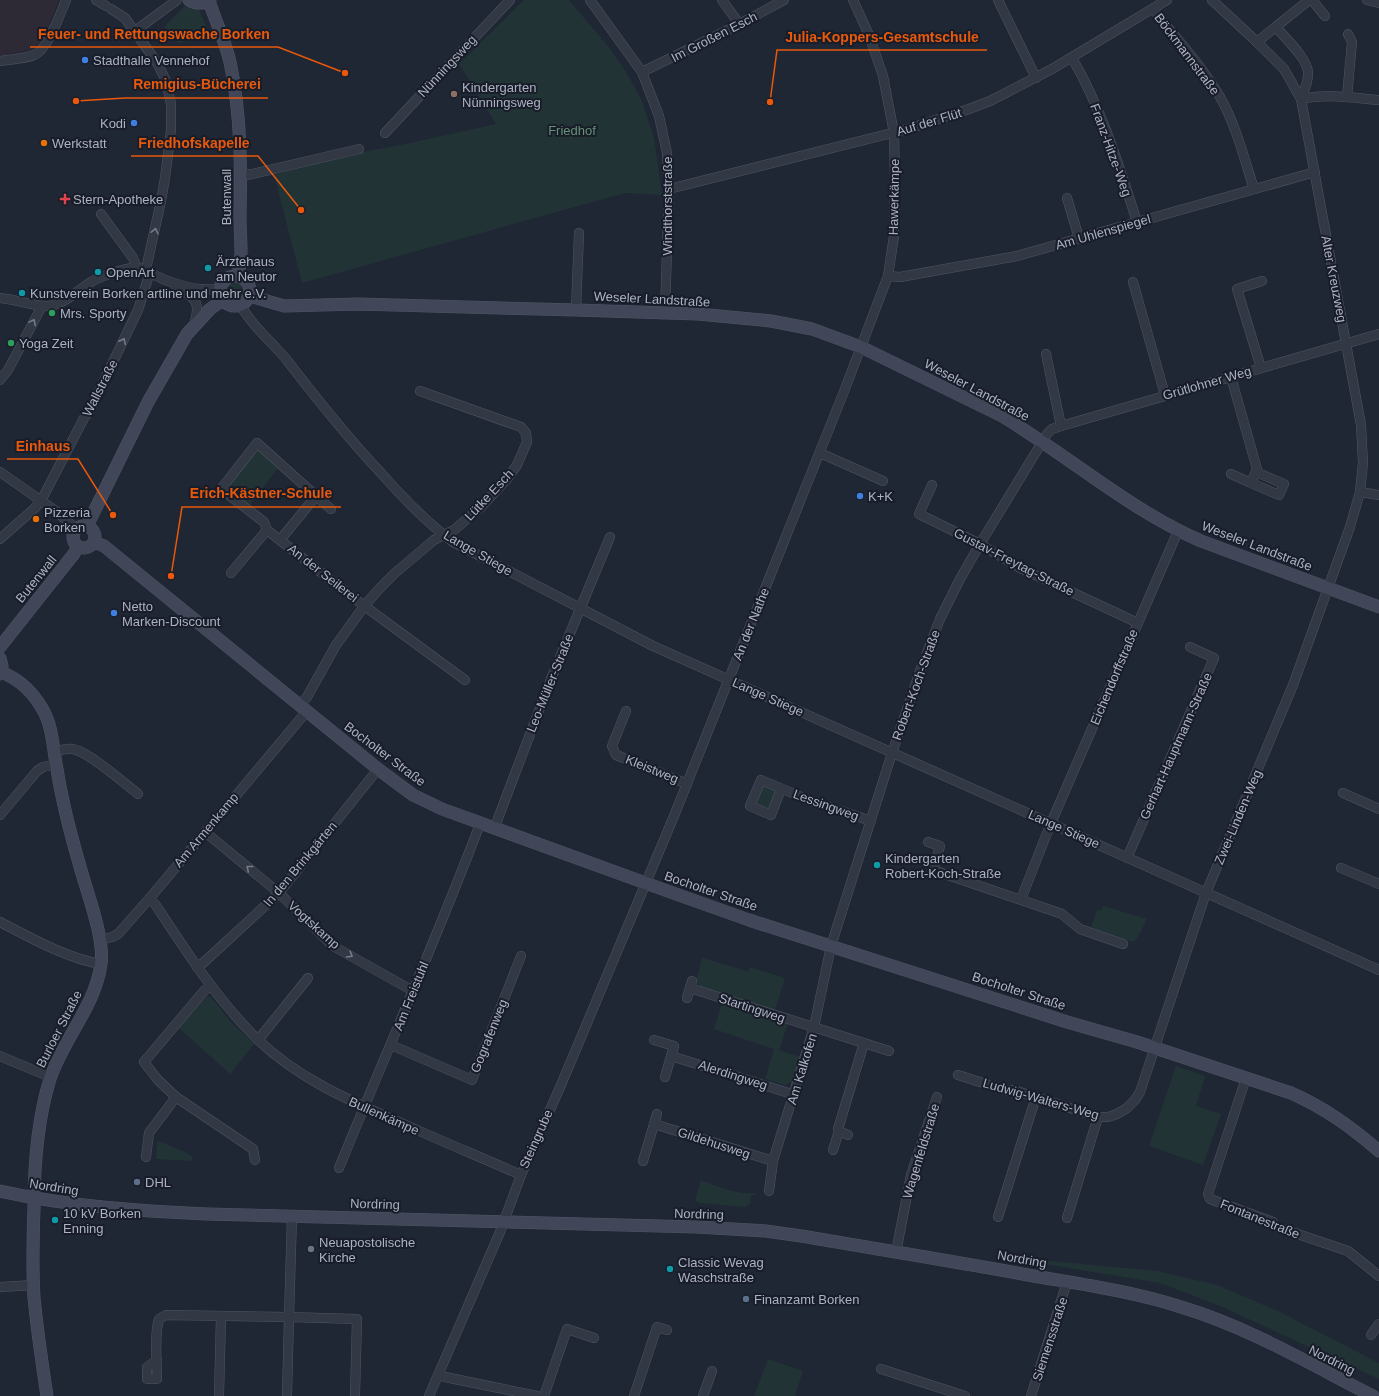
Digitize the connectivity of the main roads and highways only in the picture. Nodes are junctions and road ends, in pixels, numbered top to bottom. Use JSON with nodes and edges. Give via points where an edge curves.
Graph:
{"nodes":[{"id":1,"x":188,"y":0,"type":"edge"},
{"id":2,"x":210,"y":0,"type":"edge"},
{"id":3,"x":238,"y":276,"type":"junction"},
{"id":4,"x":221,"y":294,"type":"junction"},
{"id":5,"x":250,"y":296,"type":"junction"},
{"id":6,"x":81,"y":528,"type":"junction"},
{"id":7,"x":94,"y":542,"type":"junction"},
{"id":8,"x":78,"y":547,"type":"junction"},
{"id":9,"x":1379,"y":607,"type":"edge"},
{"id":10,"x":0,"y":647,"type":"edge"},
{"id":11,"x":0,"y":658,"type":"edge"},
{"id":12,"x":0,"y":673,"type":"edge"},
{"id":13,"x":1379,"y":1151,"type":"edge"},
{"id":14,"x":0,"y":1191,"type":"edge"},
{"id":15,"x":34,"y":1198,"type":"junction"},
{"id":16,"x":47,"y":1396,"type":"edge"},
{"id":17,"x":1372,"y":1396,"type":"edge"}],
"edges":[{"from":1,"to":2,"type":"main road","via":[[198,3]]},
{"from":2,"to":3,"type":"main road","name":"Butenwall","via":[[231,67],[238,123],[241,252]]},
{"from":3,"to":4,"type":"main road","via":[[225,280]]},
{"from":3,"to":5,"type":"main road","via":[[249,285]]},
{"from":4,"to":5,"type":"main road","via":[[231,306],[241,306]]},
{"from":4,"to":6,"type":"main road","via":[[187,334]]},
{"from":5,"to":9,"type":"main road","name":"Weseler Landstraße","via":[[284,306],[362,304],[665,312],[771,322],[812,329],[861,347],[1002,416],[1105,486],[1178,531]]},
{"from":6,"to":7,"type":"main road","via":[[94,532]]},
{"from":6,"to":8,"type":"main road","via":[[73,539]]},
{"from":7,"to":8,"type":"main road","via":[[89,547]]},
{"from":7,"to":13,"type":"main road","name":"Bocholter Straße","via":[[104,546],[403,789],[427,803],[749,920],[1291,1093],[1312,1102],[1341,1120]]},
{"from":8,"to":10,"type":"main road","name":"Butenwall"},
{"from":11,"to":12,"type":"main road"},
{"from":12,"to":15,"type":"main road","name":"Burloer Straße","via":[[17,680],[28,689],[47,718],[71,837],[100,940],[101,964],[94,993],[50,1077],[42,1107],[34,1168]]},
{"from":14,"to":15,"type":"main road","name":"Nordring"},
{"from":15,"to":16,"type":"main road","name":"Burloer Straße","via":[[34,1285]]},
{"from":15,"to":17,"type":"main road","name":"Nordring","via":[[141,1211],[697,1227],[801,1236],[1152,1298],[1227,1323]]}]}
